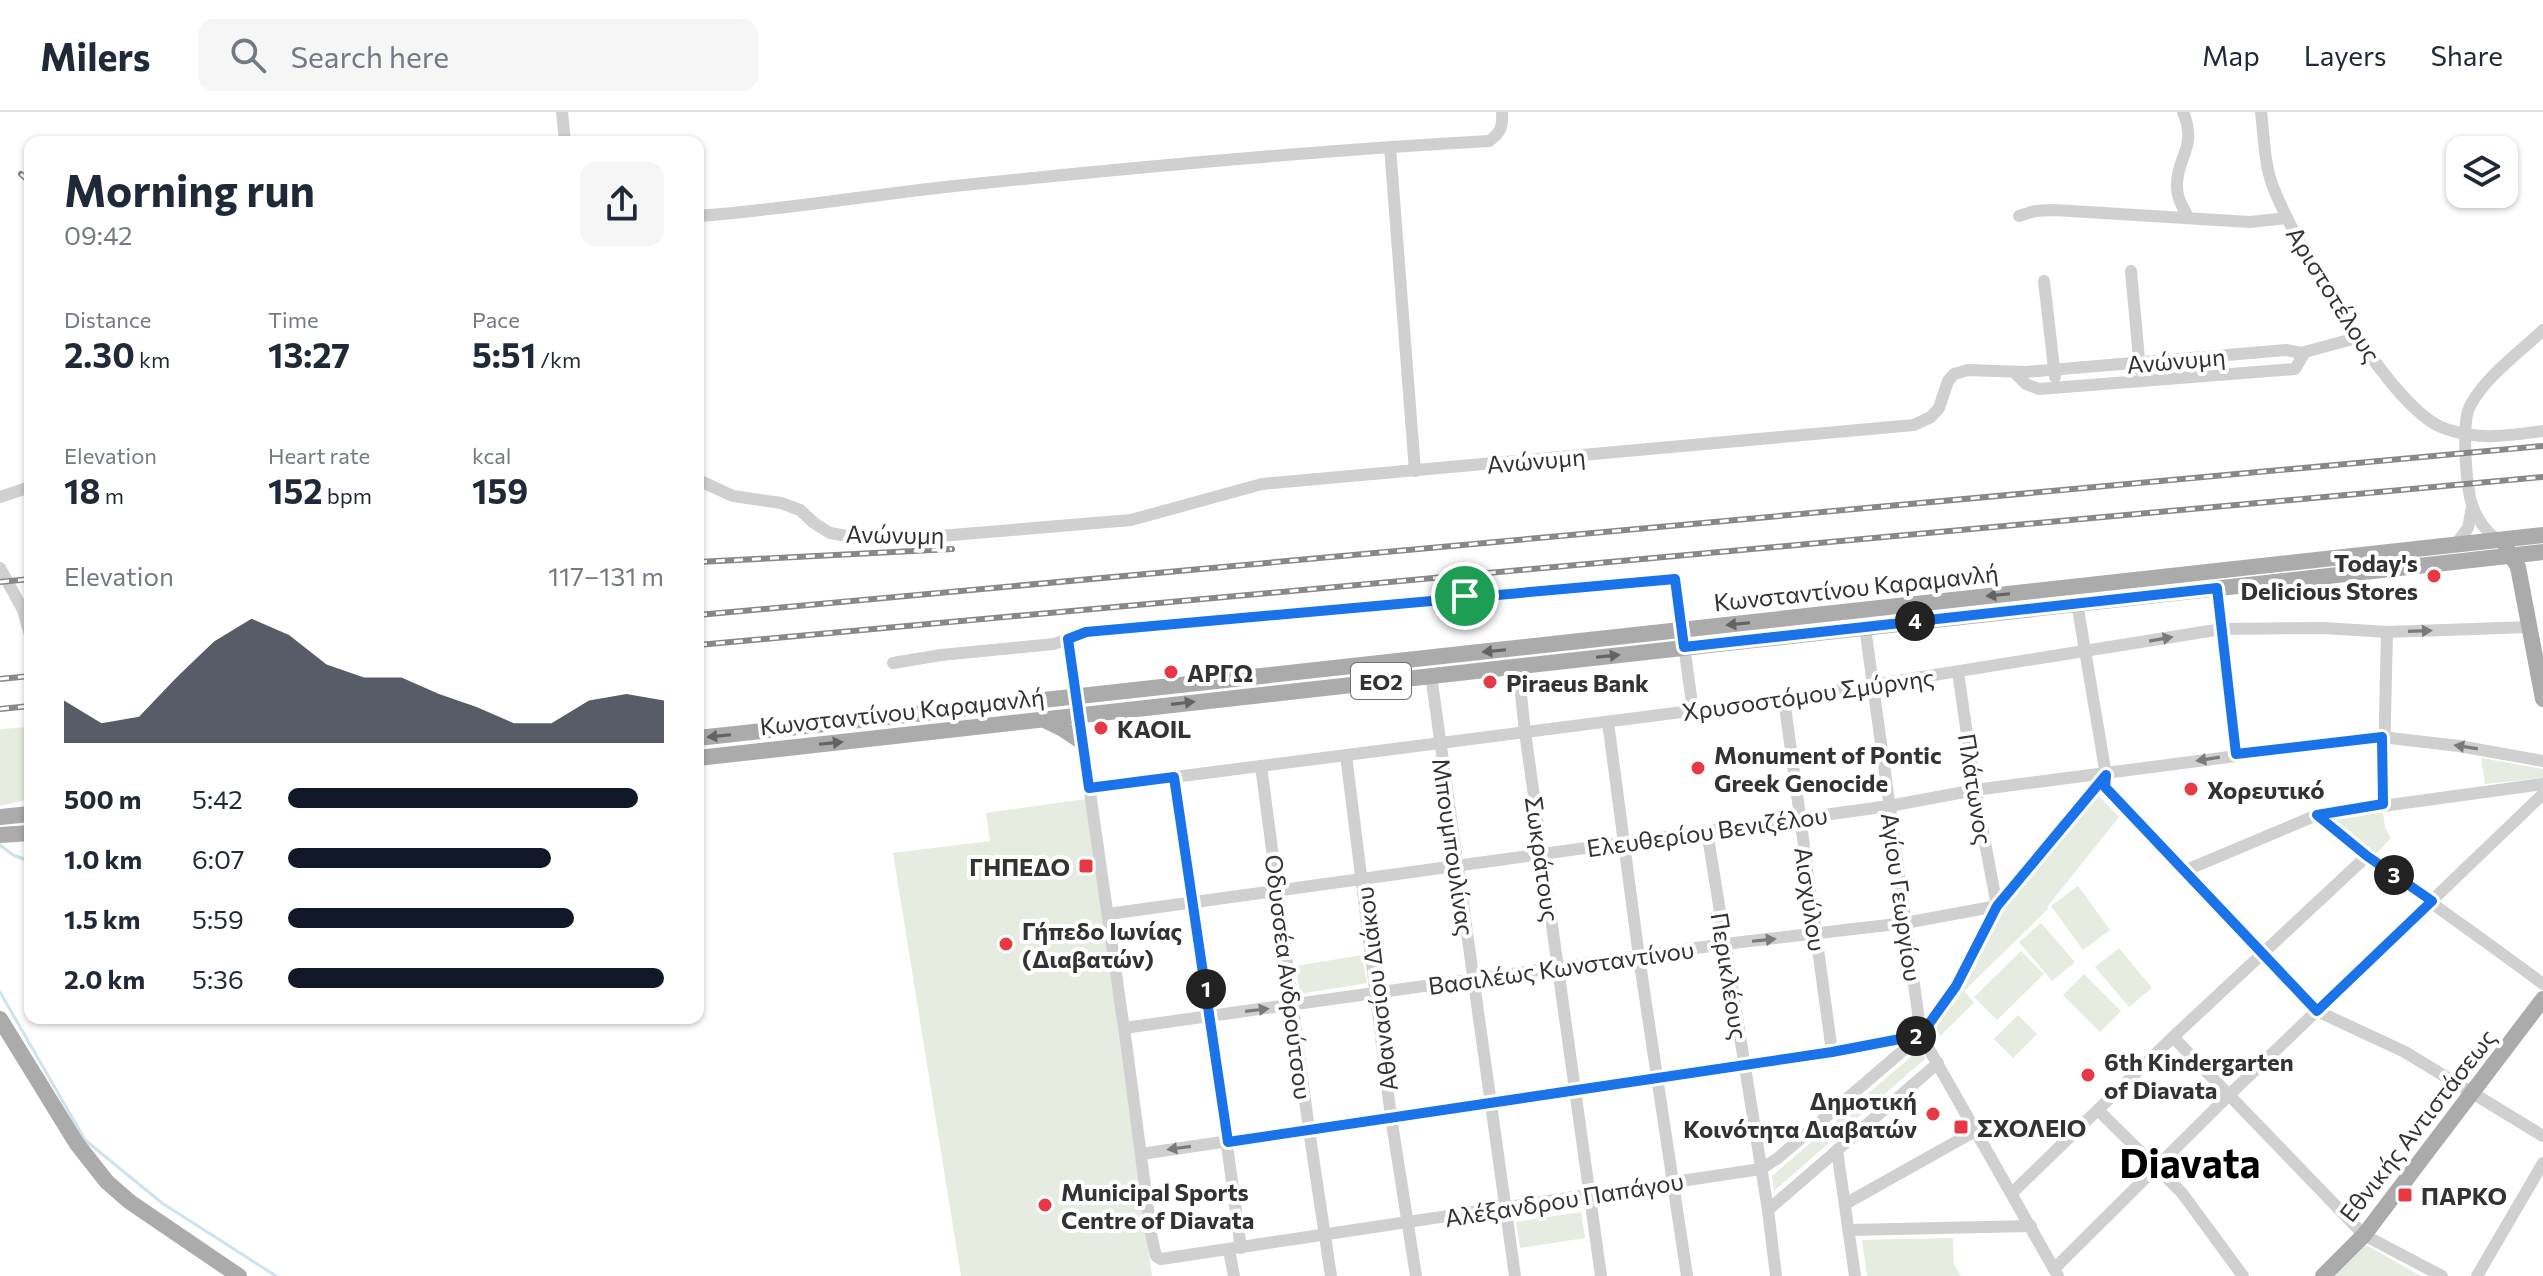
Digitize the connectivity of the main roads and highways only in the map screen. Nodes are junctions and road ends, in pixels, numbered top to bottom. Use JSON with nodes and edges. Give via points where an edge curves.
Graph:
{"nodes":[{"id":1,"x":2543,"y":535,"type":"edge"},
{"id":2,"x":2496,"y":539,"type":"junction"},
{"id":3,"x":2543,"y":552,"type":"edge"},
{"id":4,"x":2513,"y":554,"type":"junction"},
{"id":5,"x":1683,"y":639,"type":"junction"},
{"id":6,"x":2543,"y":699,"type":"edge"},
{"id":7,"x":1043,"y":720,"type":"junction"},
{"id":8,"x":704,"y":737,"type":"edge"},
{"id":9,"x":1081,"y":741,"type":"road end"},
{"id":10,"x":704,"y":757,"type":"edge"},
{"id":11,"x":24,"y":814,"type":"edge"},
{"id":12,"x":0,"y":817,"type":"edge"},
{"id":13,"x":24,"y":833,"type":"edge"},
{"id":14,"x":0,"y":835,"type":"edge"},
{"id":15,"x":2543,"y":999,"type":"edge"},
{"id":16,"x":0,"y":1019,"type":"edge"},
{"id":17,"x":239,"y":1276,"type":"edge"},
{"id":18,"x":2323,"y":1276,"type":"edge"}],
"edges":[{"from":1,"to":2,"type":"main road","name":"Κωνσταντίνου Καραμανλή","number":"ΕΟ2"},
{"from":2,"to":4,"type":"main road"},
{"from":2,"to":5,"type":"main road","name":"Κωνσταντίνου Καραμανλή","number":"ΕΟ2","one_way":true},
{"from":3,"to":4,"type":"main road","name":"Κωνσταντίνου Καραμανλή","number":"ΕΟ2"},
{"from":4,"to":5,"type":"main road","name":"Κωνσταντίνου Καραμανλή","number":"ΕΟ2","via":[[1865,627]]},
{"from":4,"to":6,"type":"main road"},
{"from":7,"to":5,"type":"main road","name":"Κωνσταντίνου Καραμανλή","number":"ΕΟ2","one_way":true,"via":[[1518,666]]},
{"from":5,"to":8,"type":"main road","name":"Κωνσταντίνου Καραμανλή","number":"ΕΟ2","one_way":true},
{"from":7,"to":9,"type":"main road"},
{"from":10,"to":7,"type":"main road","name":"Κωνσταντίνου Καραμανλή","number":"ΕΟ2","one_way":true},
{"from":11,"to":12,"type":"main road"},
{"from":13,"to":14,"type":"main road"},
{"from":15,"to":18,"type":"main road","name":"Εθνικής Αντιστάσεως","via":[[2364,1235]]},
{"from":16,"to":17,"type":"main road","via":[[101,1177]]}]}
